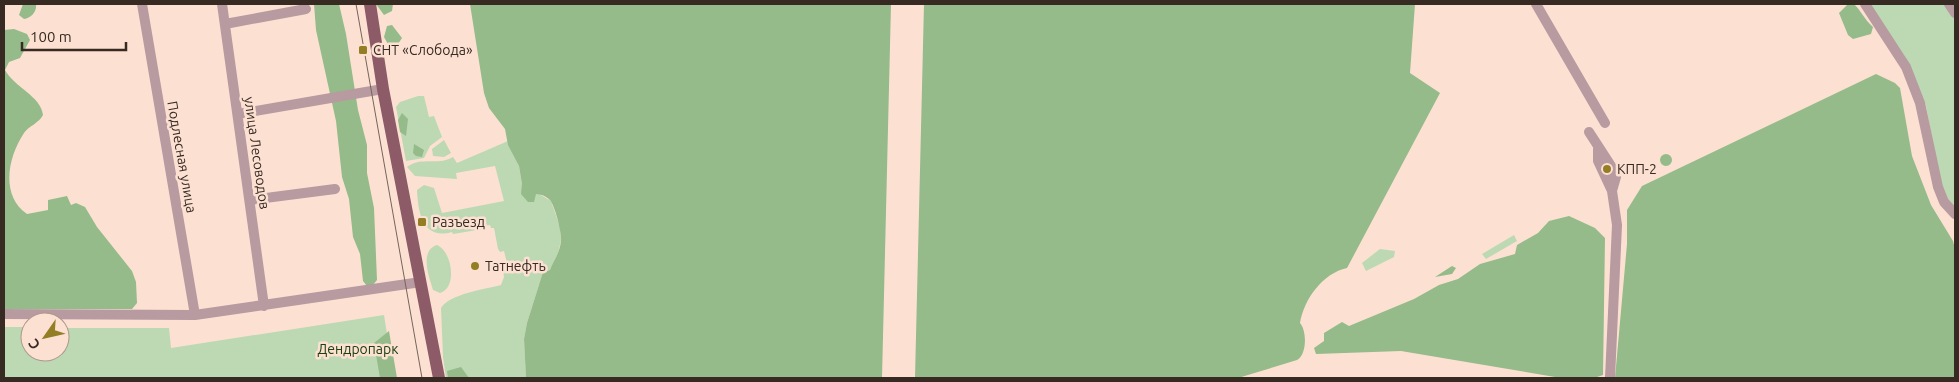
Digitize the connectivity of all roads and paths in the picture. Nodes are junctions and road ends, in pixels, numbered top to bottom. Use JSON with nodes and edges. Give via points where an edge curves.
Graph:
{"nodes":[{"id":1,"x":142,"y":4,"type":"edge"},
{"id":2,"x":222,"y":4,"type":"edge"},
{"id":3,"x":370,"y":4,"type":"edge"},
{"id":4,"x":1536,"y":4,"type":"edge"},
{"id":5,"x":1865,"y":4,"type":"edge"},
{"id":6,"x":1949,"y":4,"type":"edge"},
{"id":7,"x":306,"y":9,"type":"dead end"},
{"id":8,"x":1955,"y":13,"type":"edge"},
{"id":9,"x":225,"y":24,"type":"junction"},
{"id":10,"x":383,"y":89,"type":"junction"},
{"id":11,"x":238,"y":114,"type":"junction"},
{"id":12,"x":1605,"y":123,"type":"dead end"},
{"id":13,"x":1589,"y":132,"type":"dead end"},
{"id":14,"x":335,"y":188,"type":"dead end"},
{"id":15,"x":250,"y":200,"type":"junction"},
{"id":16,"x":1955,"y":214,"type":"edge"},
{"id":17,"x":421,"y":282,"type":"junction"},
{"id":18,"x":264,"y":306,"type":"junction"},
{"id":19,"x":4,"y":314,"type":"edge"},
{"id":20,"x":195,"y":314,"type":"junction"},
{"id":21,"x":439,"y":378,"type":"edge"},
{"id":22,"x":1610,"y":378,"type":"edge"}],
"edges":[{"from":1,"to":20,"type":"street","name":"Подлесная улица"},
{"from":2,"to":9,"type":"street","name":"улица Лесоводов"},
{"from":3,"to":10,"type":"main road"},
{"from":4,"to":12,"type":"street"},
{"from":5,"to":16,"type":"street","via":[[1897,52],[1913,85],[1926,125],[1938,187],[1944,202]]},
{"from":6,"to":8,"type":"street"},
{"from":7,"to":9,"type":"street"},
{"from":9,"to":11,"type":"street","name":"улица Лесоводов"},
{"from":10,"to":11,"type":"street"},
{"from":10,"to":17,"type":"main road"},
{"from":11,"to":15,"type":"street","name":"улица Лесоводов"},
{"from":13,"to":22,"type":"street","via":[[1616,177],[1612,191],[1617,225]]},
{"from":14,"to":15,"type":"street"},
{"from":15,"to":18,"type":"street","name":"улица Лесоводов"},
{"from":17,"to":18,"type":"street"},
{"from":17,"to":21,"type":"main road"},
{"from":18,"to":20,"type":"street"},
{"from":19,"to":20,"type":"street"}]}
